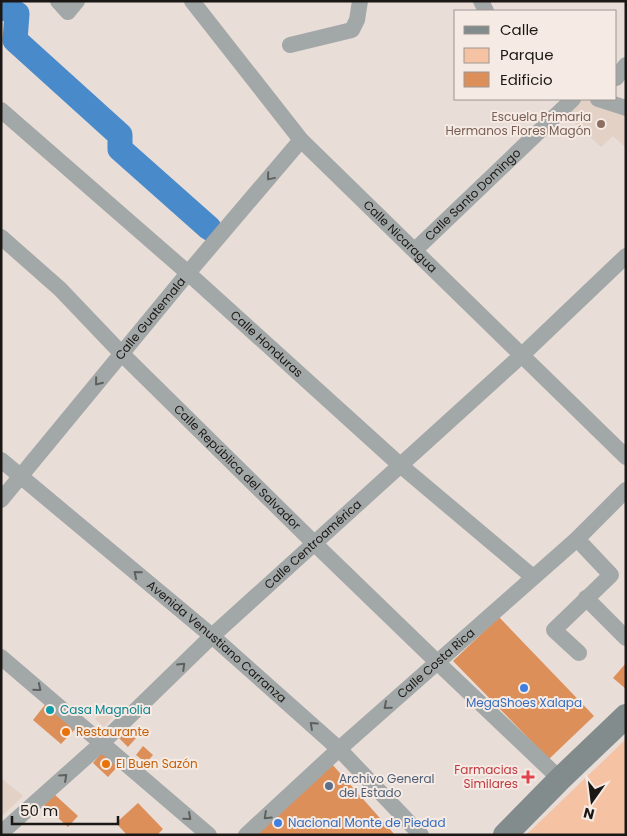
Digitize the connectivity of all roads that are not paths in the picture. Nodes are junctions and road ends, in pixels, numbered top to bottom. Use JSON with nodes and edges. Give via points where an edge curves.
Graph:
{"nodes":[{"id":1,"x":192,"y":1,"type":"edge"},
{"id":2,"x":360,"y":1,"type":"edge"},
{"id":3,"x":290,"y":45,"type":"dead end"},
{"id":4,"x":626,"y":65,"type":"edge"},
{"id":5,"x":617,"y":77,"type":"edge"},
{"id":6,"x":572,"y":100,"type":"edge"},
{"id":7,"x":602,"y":100,"type":"edge"},
{"id":8,"x":626,"y":108,"type":"edge"},
{"id":9,"x":1,"y":110,"type":"edge"},
{"id":10,"x":302,"y":140,"type":"junction"},
{"id":11,"x":1,"y":237,"type":"edge"},
{"id":12,"x":415,"y":250,"type":"junction"},
{"id":13,"x":626,"y":256,"type":"edge"},
{"id":14,"x":188,"y":273,"type":"junction"},
{"id":15,"x":122,"y":354,"type":"junction"},
{"id":16,"x":522,"y":355,"type":"junction"},
{"id":17,"x":626,"y":456,"type":"edge"},
{"id":18,"x":1,"y":460,"type":"edge"},
{"id":19,"x":400,"y":465,"type":"junction"},
{"id":20,"x":20,"y":477,"type":"junction"},
{"id":21,"x":626,"y":490,"type":"edge"},
{"id":22,"x":1,"y":500,"type":"edge"},
{"id":23,"x":577,"y":539,"type":"junction"},
{"id":24,"x":315,"y":544,"type":"junction"},
{"id":25,"x":533,"y":577,"type":"junction"},
{"id":26,"x":586,"y":598,"type":"junction"},
{"id":27,"x":212,"y":636,"type":"junction"},
{"id":28,"x":626,"y":638,"type":"edge"},
{"id":29,"x":579,"y":653,"type":"dead end"},
{"id":30,"x":1,"y":657,"type":"edge"},
{"id":31,"x":437,"y":662,"type":"junction"},
{"id":32,"x":626,"y":716,"type":"edge"},
{"id":33,"x":102,"y":743,"type":"junction"},
{"id":34,"x":339,"y":748,"type":"junction"},
{"id":35,"x":560,"y":779,"type":"junction"},
{"id":36,"x":1,"y":833,"type":"edge"},
{"id":37,"x":208,"y":835,"type":"edge"},
{"id":38,"x":246,"y":835,"type":"edge"},
{"id":39,"x":421,"y":835,"type":"edge"},
{"id":40,"x":505,"y":835,"type":"edge"}],
"edges":[{"from":1,"to":10,"type":"street","name":"Calle Nicaragua"},
{"from":2,"to":3,"type":"street","via":[[352,30]]},
{"from":4,"to":5,"type":"street"},
{"from":6,"to":12,"type":"street","name":"Calle Santo Domingo"},
{"from":7,"to":8,"type":"street"},
{"from":9,"to":14,"type":"street","name":"Calle Honduras"},
{"from":10,"to":12,"type":"street","name":"Calle Nicaragua"},
{"from":10,"to":14,"type":"street","name":"Calle Guatemala","one_way":true},
{"from":11,"to":15,"type":"street","name":"Calle República del Salvador","via":[[60,289]]},
{"from":12,"to":16,"type":"street","name":"Calle Nicaragua"},
{"from":13,"to":16,"type":"street","name":"Calle Centroamérica"},
{"from":14,"to":15,"type":"street","name":"Calle Guatemala"},
{"from":14,"to":19,"type":"street","name":"Calle Honduras"},
{"from":15,"to":20,"type":"street","name":"Calle Guatemala","one_way":true},
{"from":15,"to":24,"type":"street","name":"Calle República del Salvador"},
{"from":16,"to":17,"type":"street","name":"Calle Nicaragua"},
{"from":16,"to":19,"type":"street","name":"Calle Centroamérica"},
{"from":18,"to":20,"type":"street","name":"Avenida Venustiano Carranza"},
{"from":19,"to":24,"type":"street","name":"Calle Centroamérica"},
{"from":19,"to":25,"type":"street","name":"Calle Honduras"},
{"from":20,"to":22,"type":"street","name":"Calle Guatemala"},
{"from":27,"to":20,"type":"street","name":"Avenida Venustiano Carranza","one_way":true},
{"from":21,"to":23,"type":"street","name":"Calle Costa Rica"},
{"from":23,"to":25,"type":"street","name":"Calle Costa Rica"},
{"from":23,"to":26,"type":"street","via":[[611,575]]},
{"from":24,"to":27,"type":"street","name":"Calle Centroamérica"},
{"from":24,"to":31,"type":"street","name":"Calle República del Salvador"},
{"from":25,"to":31,"type":"street","name":"Calle Costa Rica"},
{"from":26,"to":28,"type":"street"},
{"from":26,"to":29,"type":"street","via":[[554,630]]},
{"from":33,"to":27,"type":"street","name":"Calle Centroamérica","one_way":true},
{"from":34,"to":27,"type":"street","name":"Avenida Venustiano Carranza","one_way":true},
{"from":30,"to":33,"type":"street","one_way":true},
{"from":31,"to":34,"type":"street","name":"Calle Costa Rica","one_way":true},
{"from":31,"to":35,"type":"street","name":"Calle República del Salvador"},
{"from":32,"to":35,"type":"main road"},
{"from":36,"to":33,"type":"street","name":"Calle Centroamérica","one_way":true},
{"from":33,"to":37,"type":"street","one_way":true},
{"from":34,"to":38,"type":"street","name":"Calle Costa Rica","one_way":true},
{"from":34,"to":39,"type":"street","name":"Avenida Venustiano Carranza"},
{"from":35,"to":40,"type":"main road"}]}
